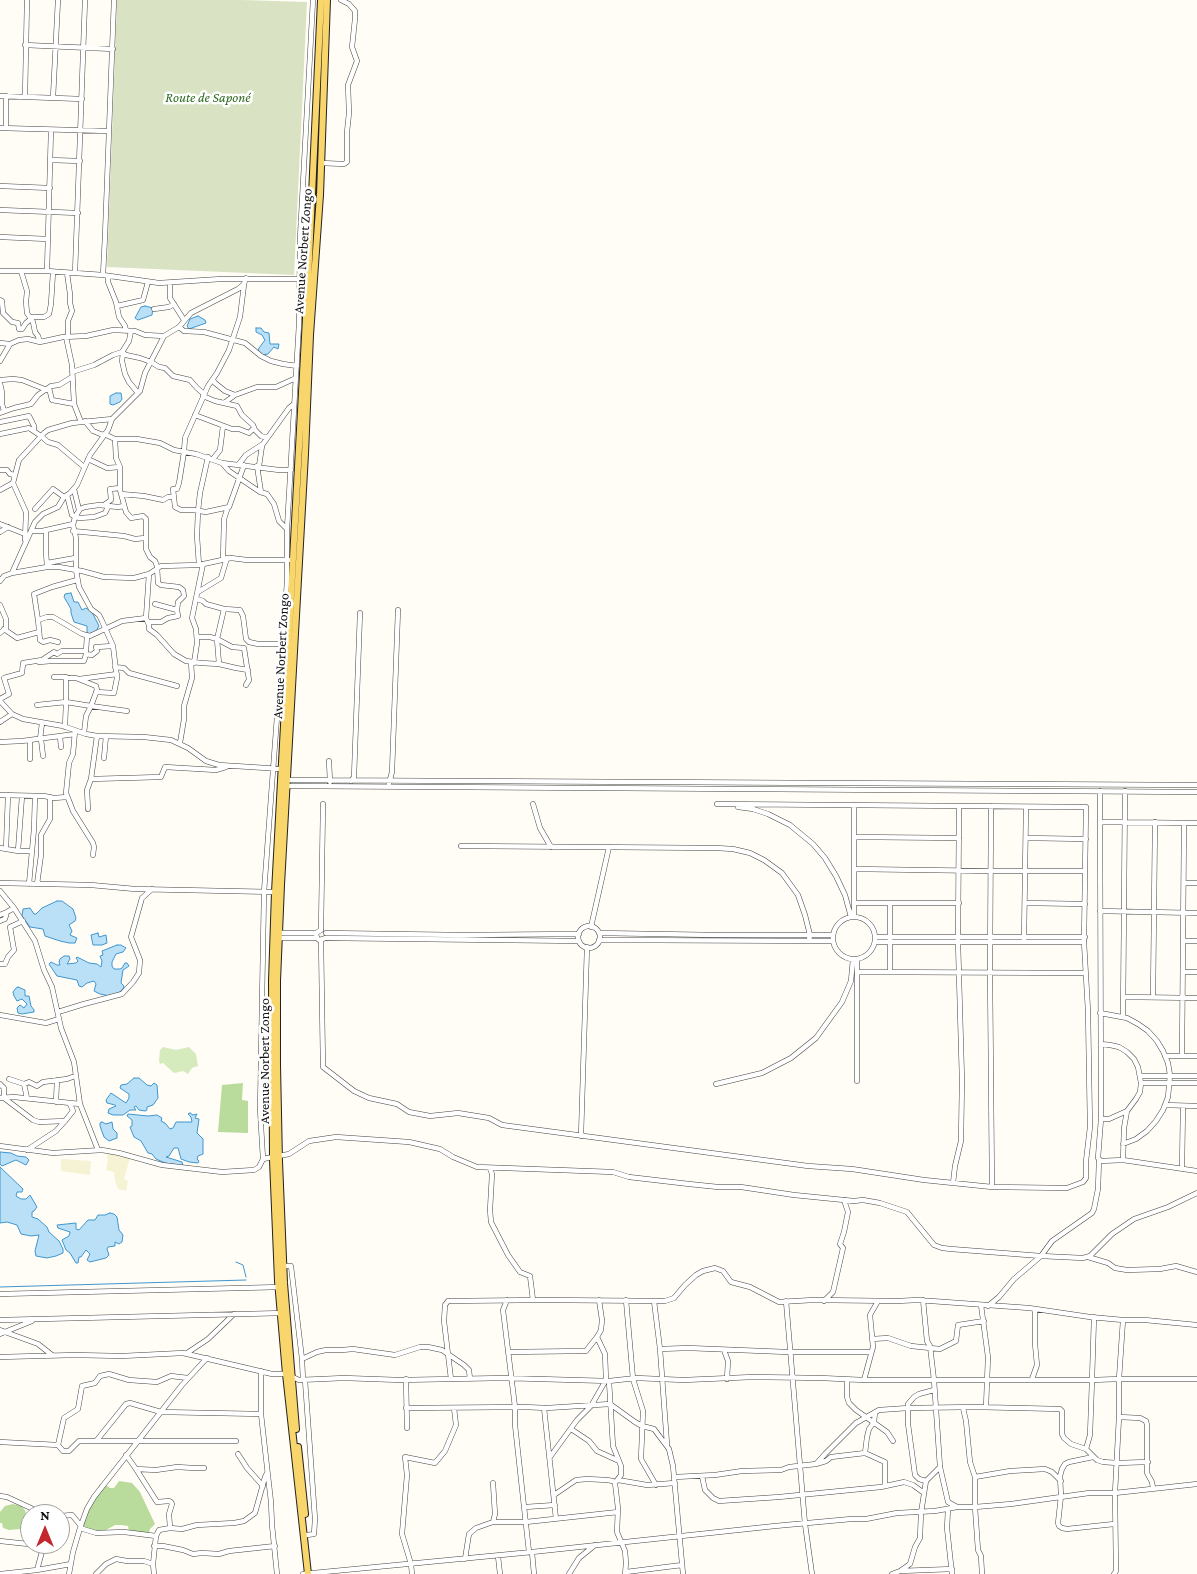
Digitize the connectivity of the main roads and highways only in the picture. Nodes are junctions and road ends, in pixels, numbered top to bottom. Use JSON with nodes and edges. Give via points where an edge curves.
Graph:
{"nodes":[{"id":1,"x":321,"y":0,"type":"edge"},
{"id":2,"x":327,"y":0,"type":"edge"},
{"id":3,"x":311,"y":281,"type":"junction"},
{"id":4,"x":284,"y":783,"type":"junction"},
{"id":5,"x":276,"y":935,"type":"junction"},
{"id":6,"x":276,"y":1157,"type":"junction"},
{"id":7,"x":282,"y":1287,"type":"junction"},
{"id":8,"x":289,"y":1375,"type":"junction"},
{"id":9,"x":310,"y":1574,"type":"edge"}],
"edges":[{"from":1,"to":3,"type":"main road","name":"Avenue Norbert Zongo","via":[[309,256]]},
{"from":2,"to":3,"type":"main road","name":"Avenue Norbert Zongo","via":[[321,163]]},
{"from":3,"to":4,"type":"main road","name":"Avenue Norbert Zongo"},
{"from":3,"to":4,"type":"main road","name":"Avenue Norbert Zongo","via":[[285,644]]},
{"from":4,"to":5,"type":"main road","name":"Avenue Norbert Zongo"},
{"from":4,"to":5,"type":"main road","name":"Avenue Norbert Zongo","via":[[275,892]]},
{"from":5,"to":6,"type":"main road","name":"Avenue Norbert Zongo","via":[[272,1032]]},
{"from":6,"to":7,"type":"main road","name":"Avenue Norbert Zongo"},
{"from":6,"to":7,"type":"main road","name":"Avenue Norbert Zongo","via":[[284,1266]]},
{"from":7,"to":8,"type":"main road","name":"Avenue Norbert Zongo"},
{"from":8,"to":9,"type":"main road"},
{"from":8,"to":9,"type":"main road"}]}
